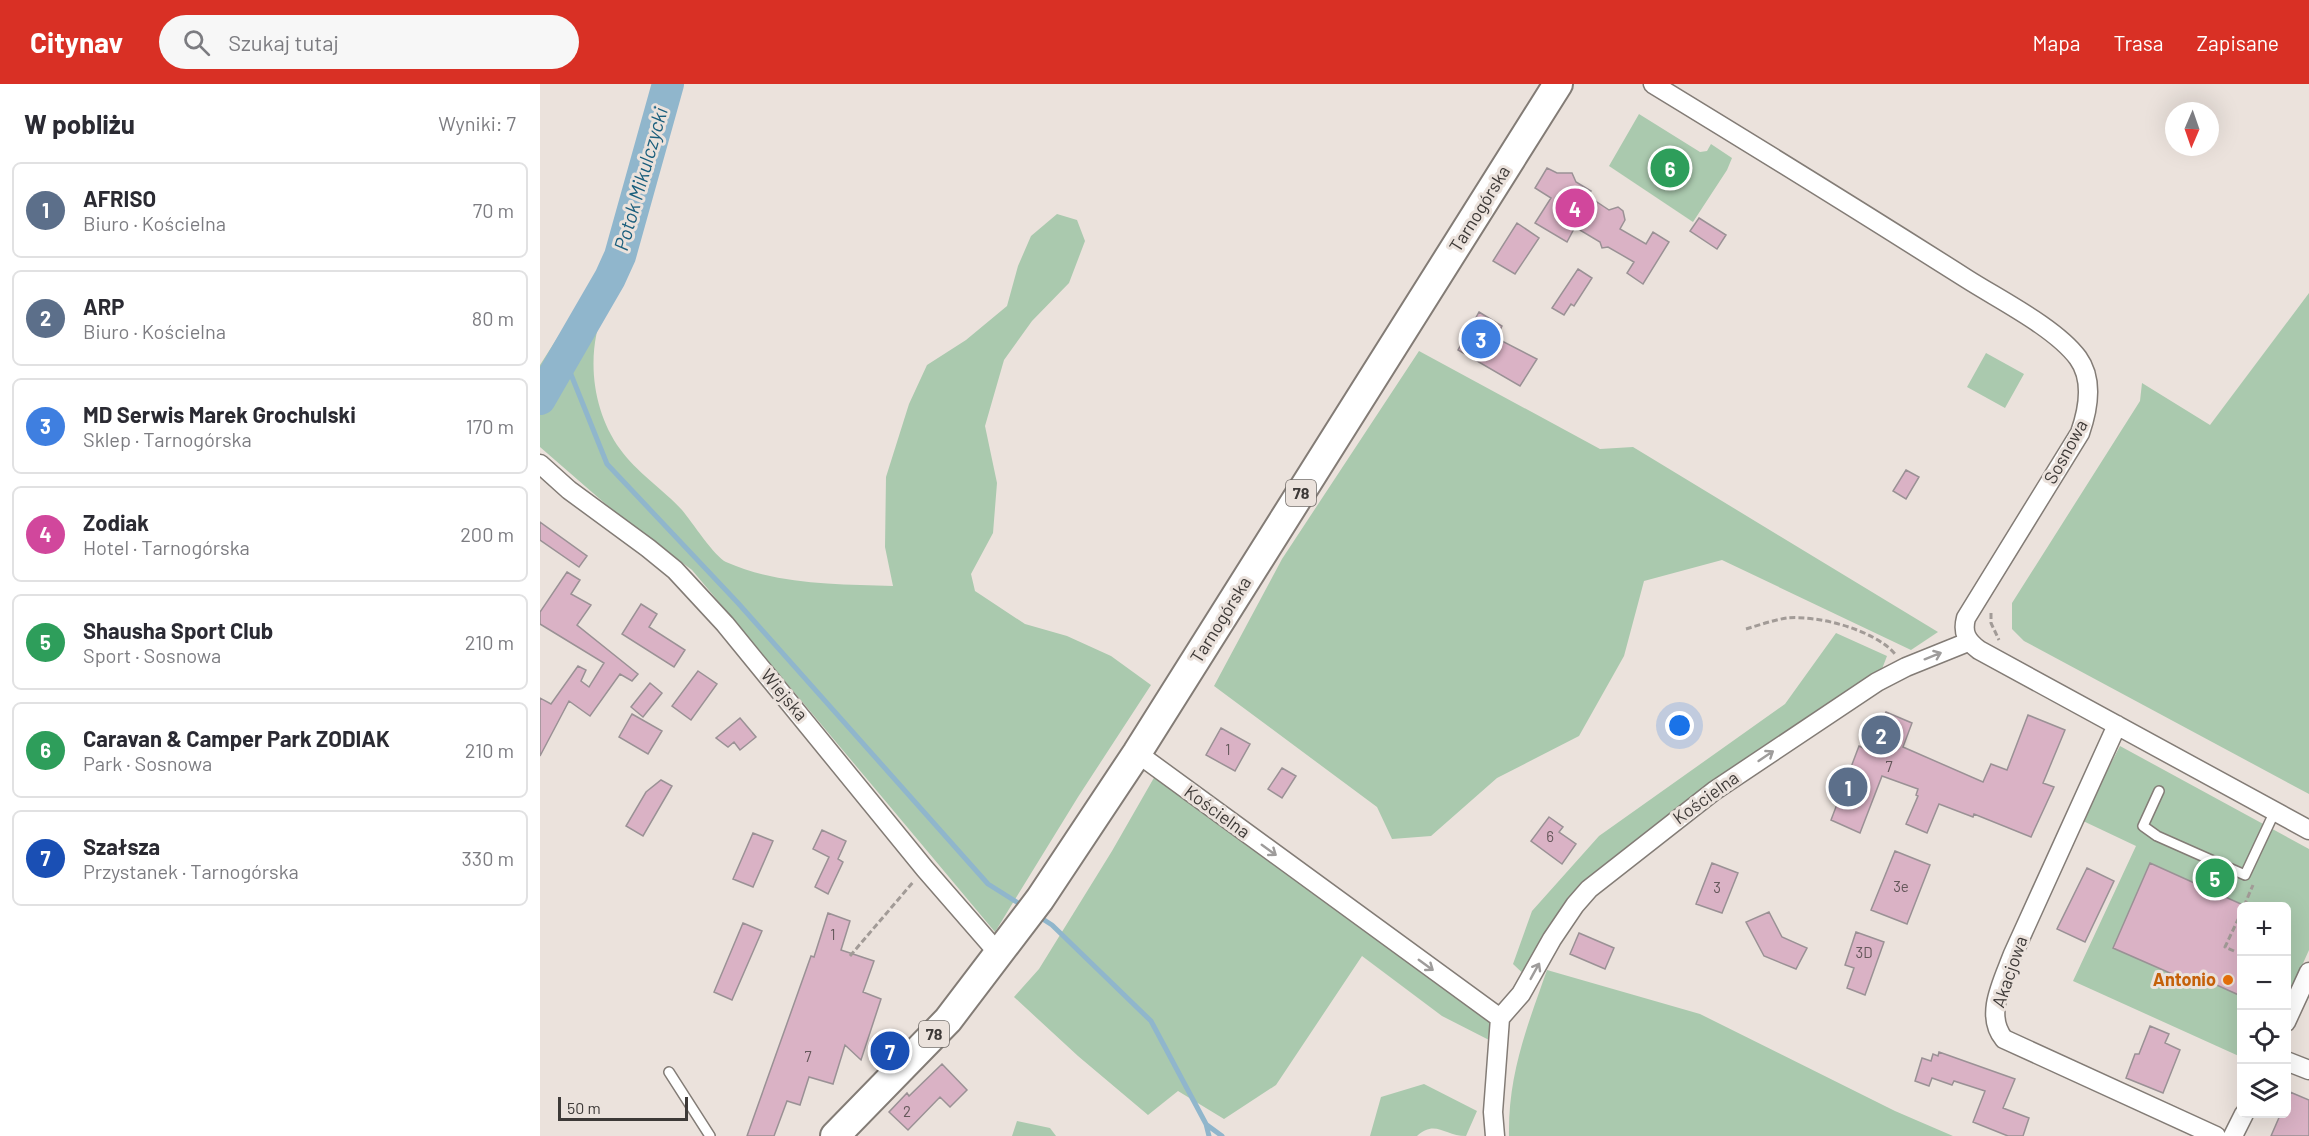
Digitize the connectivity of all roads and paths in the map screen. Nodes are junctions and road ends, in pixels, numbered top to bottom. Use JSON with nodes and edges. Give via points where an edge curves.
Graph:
{"nodes":[{"id":1,"x":1558,"y":84,"type":"edge"},
{"id":2,"x":1653,"y":84,"type":"edge"},
{"id":3,"x":540,"y":464,"type":"edge"},
{"id":4,"x":1992,"y":609,"type":"dead end"},
{"id":5,"x":1746,"y":628,"type":"dead end"},
{"id":6,"x":1968,"y":642,"type":"junction"},
{"id":7,"x":2006,"y":646,"type":"dead end"},
{"id":8,"x":1906,"y":667,"type":"junction"},
{"id":9,"x":2117,"y":725,"type":"junction"},
{"id":10,"x":1137,"y":753,"type":"junction"},
{"id":11,"x":2159,"y":790,"type":"dead end"},
{"id":12,"x":2275,"y":811,"type":"junction"},
{"id":13,"x":2309,"y":830,"type":"edge"},
{"id":14,"x":925,"y":869,"type":"junction"},
{"id":15,"x":2236,"y":924,"type":"edge"},
{"id":16,"x":1007,"y":944,"type":"junction"},
{"id":17,"x":2234,"y":951,"type":"dead end"},
{"id":18,"x":850,"y":956,"type":"dead end"},
{"id":19,"x":2309,"y":972,"type":"edge"},
{"id":20,"x":2291,"y":1011,"type":"edge"},
{"id":21,"x":1500,"y":1018,"type":"junction"},
{"id":22,"x":2291,"y":1063,"type":"edge"},
{"id":23,"x":2309,"y":1070,"type":"edge"},
{"id":24,"x":669,"y":1072,"type":"dead end"},
{"id":25,"x":2242,"y":1118,"type":"edge"},
{"id":26,"x":840,"y":1133,"type":"edge"},
{"id":27,"x":710,"y":1136,"type":"edge"},
{"id":28,"x":1495,"y":1136,"type":"edge"},
{"id":29,"x":2216,"y":1136,"type":"edge"},
{"id":30,"x":2234,"y":1136,"type":"edge"}],
"edges":[{"from":1,"to":10,"type":"main road","name":"Tarnogórska","number":"78"},
{"from":2,"to":6,"type":"street","name":"Sosnowa","via":[[2060,338],[2079,360],[2088,387],[2089,409],[2080,433],[1966,618],[1963,629]]},
{"from":3,"to":14,"type":"street","name":"Wiejska","via":[[675,570],[725,624]]},
{"from":4,"to":7,"type":"path","via":[[1991,622]]},
{"from":5,"to":8,"type":"path","via":[[1788,618],[1855,629],[1887,644]]},
{"from":8,"to":6,"type":"street","name":"Kościelna","one_way":true},
{"from":6,"to":9,"type":"street"},
{"from":21,"to":8,"type":"street","name":"Kościelna","one_way":true,"via":[[1521,994],[1552,939],[1589,889],[1714,791],[1877,682]]},
{"from":9,"to":12,"type":"street"},
{"from":9,"to":29,"type":"street","name":"Akacjowa","via":[[2013,954],[1999,993],[1995,1020],[2004,1039]]},
{"from":10,"to":16,"type":"main road","name":"Tarnogórska","number":"78"},
{"from":10,"to":21,"type":"street","name":"Kościelna","one_way":true},
{"from":11,"to":12,"type":"lane","via":[[2143,826],[2244,875]]},
{"from":12,"to":13,"type":"street"},
{"from":14,"to":16,"type":"street","name":"Wiejska"},
{"from":14,"to":18,"type":"path"},
{"from":15,"to":17,"type":"path","via":[[2225,947]]},
{"from":16,"to":26,"type":"main road","name":"Tarnogórska","number":"78","via":[[948,1020]]},
{"from":19,"to":20,"type":"street"},
{"from":21,"to":28,"type":"street","via":[[1488,1108]]},
{"from":22,"to":23,"type":"street"},
{"from":24,"to":27,"type":"lane"},
{"from":25,"to":30,"type":"street"}]}
